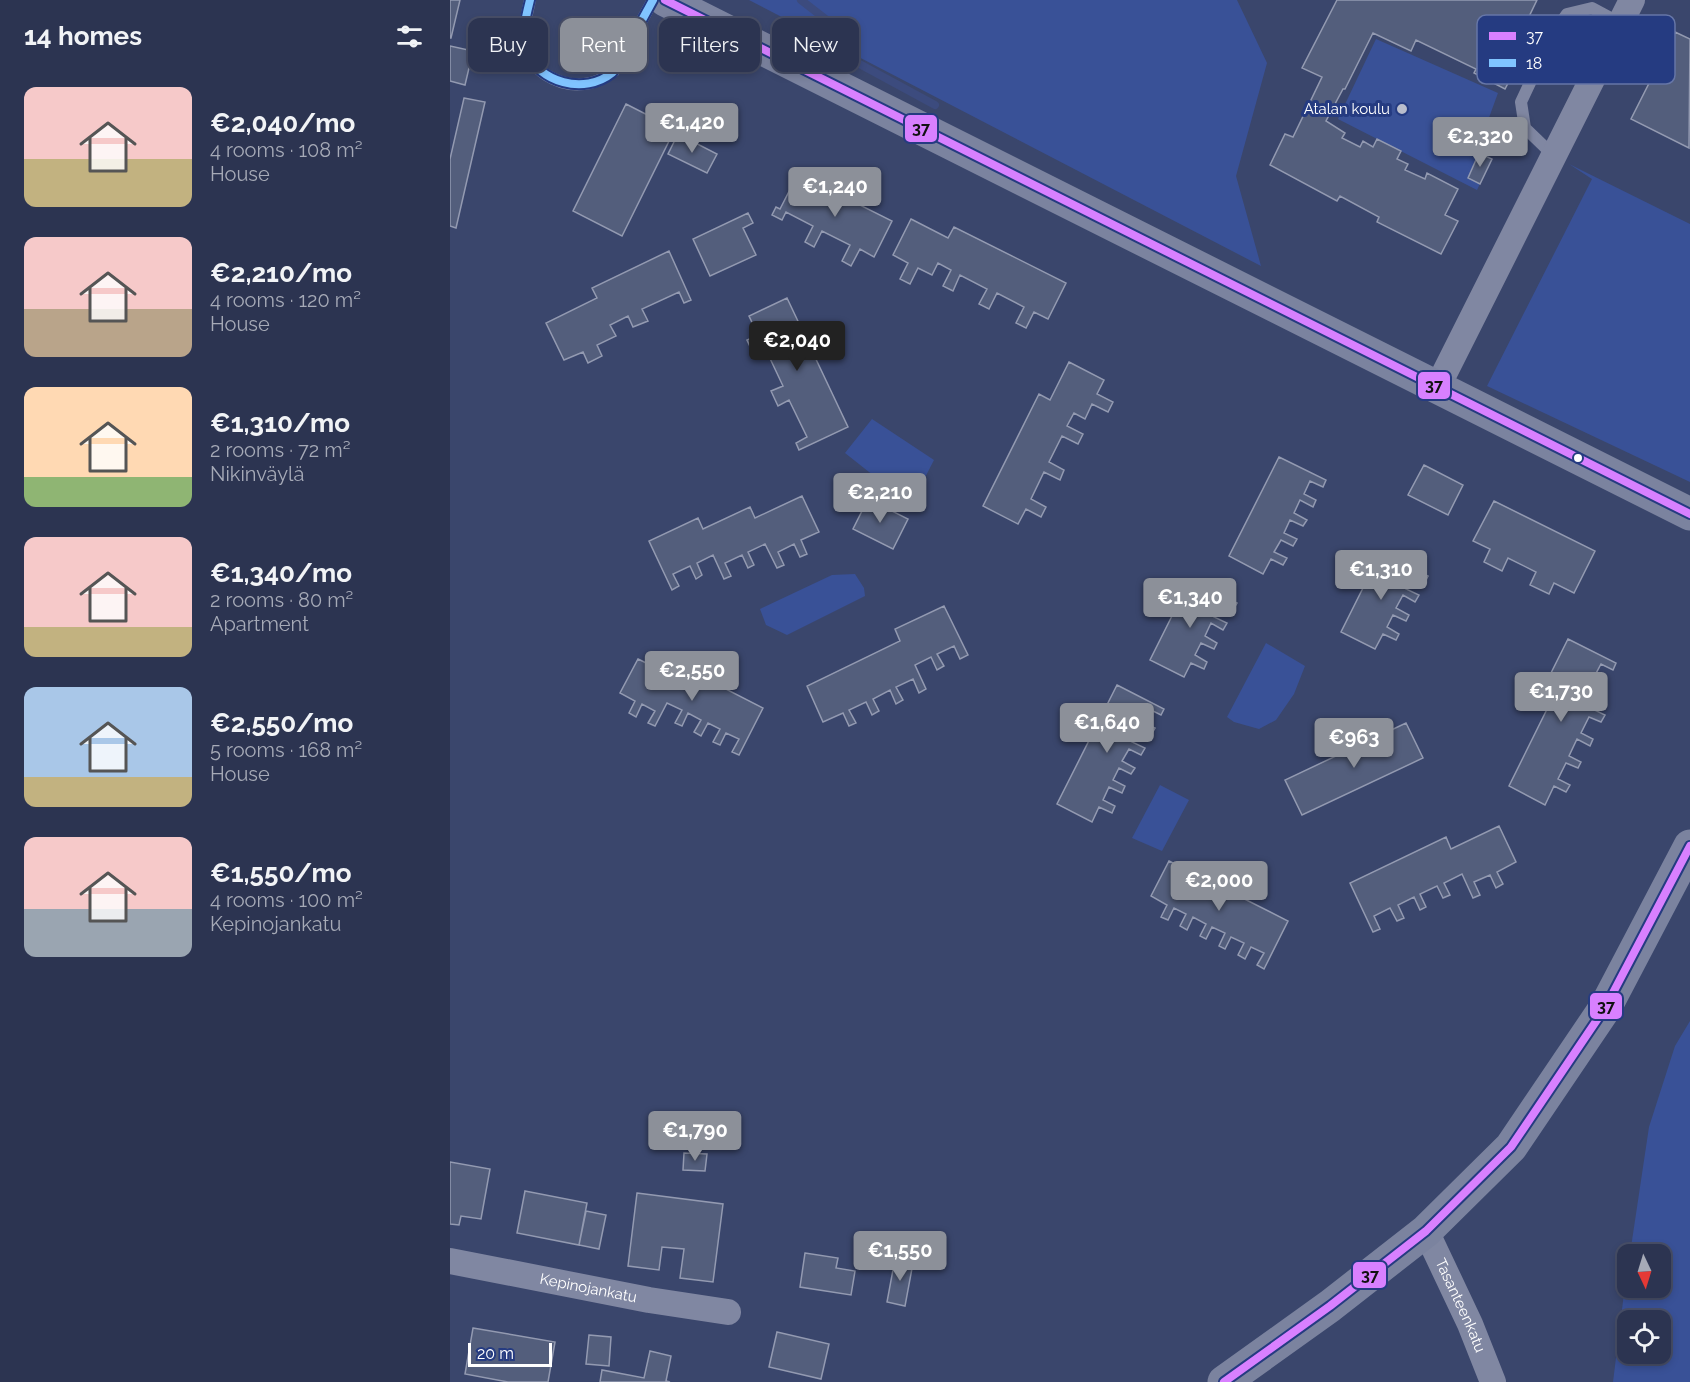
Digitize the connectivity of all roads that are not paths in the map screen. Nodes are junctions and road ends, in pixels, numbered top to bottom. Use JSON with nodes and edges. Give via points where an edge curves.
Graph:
{"nodes":[{"id":1,"x":530,"y":0,"type":"edge"},
{"id":2,"x":653,"y":0,"type":"edge"},
{"id":3,"x":665,"y":0,"type":"edge"},
{"id":4,"x":1632,"y":0,"type":"edge"},
{"id":5,"x":1566,"y":15,"type":"edge"},
{"id":6,"x":1605,"y":15,"type":"edge"},
{"id":7,"x":1624,"y":15,"type":"edge"},
{"id":8,"x":1529,"y":84,"type":"edge"},
{"id":9,"x":1589,"y":84,"type":"edge"},
{"id":10,"x":1553,"y":155,"type":"junction"},
{"id":11,"x":1438,"y":387,"type":"junction"},
{"id":12,"x":1690,"y":514,"type":"edge"},
{"id":13,"x":1690,"y":846,"type":"edge"},
{"id":14,"x":1426,"y":1231,"type":"junction"},
{"id":15,"x":450,"y":1261,"type":"edge"},
{"id":16,"x":728,"y":1312,"type":"dead end"},
{"id":17,"x":1224,"y":1382,"type":"edge"},
{"id":18,"x":1493,"y":1382,"type":"edge"}],
"edges":[{"from":1,"to":2,"type":"lane","via":[[524,41],[530,61],[549,77],[585,84],[614,71]]},
{"from":3,"to":11,"type":"street"},
{"from":4,"to":7,"type":"street"},
{"from":5,"to":6,"type":"lane","via":[[1592,8]]},
{"from":8,"to":10,"type":"lane","via":[[1521,102],[1525,128]]},
{"from":9,"to":10,"type":"street"},
{"from":10,"to":11,"type":"street"},
{"from":11,"to":12,"type":"street"},
{"from":13,"to":14,"type":"street","via":[[1605,1008],[1540,1106],[1511,1147]]},
{"from":14,"to":17,"type":"street"},
{"from":14,"to":18,"type":"street","name":"Tasanteenkatu"},
{"from":15,"to":16,"type":"street","name":"Kepinojankatu"}]}
